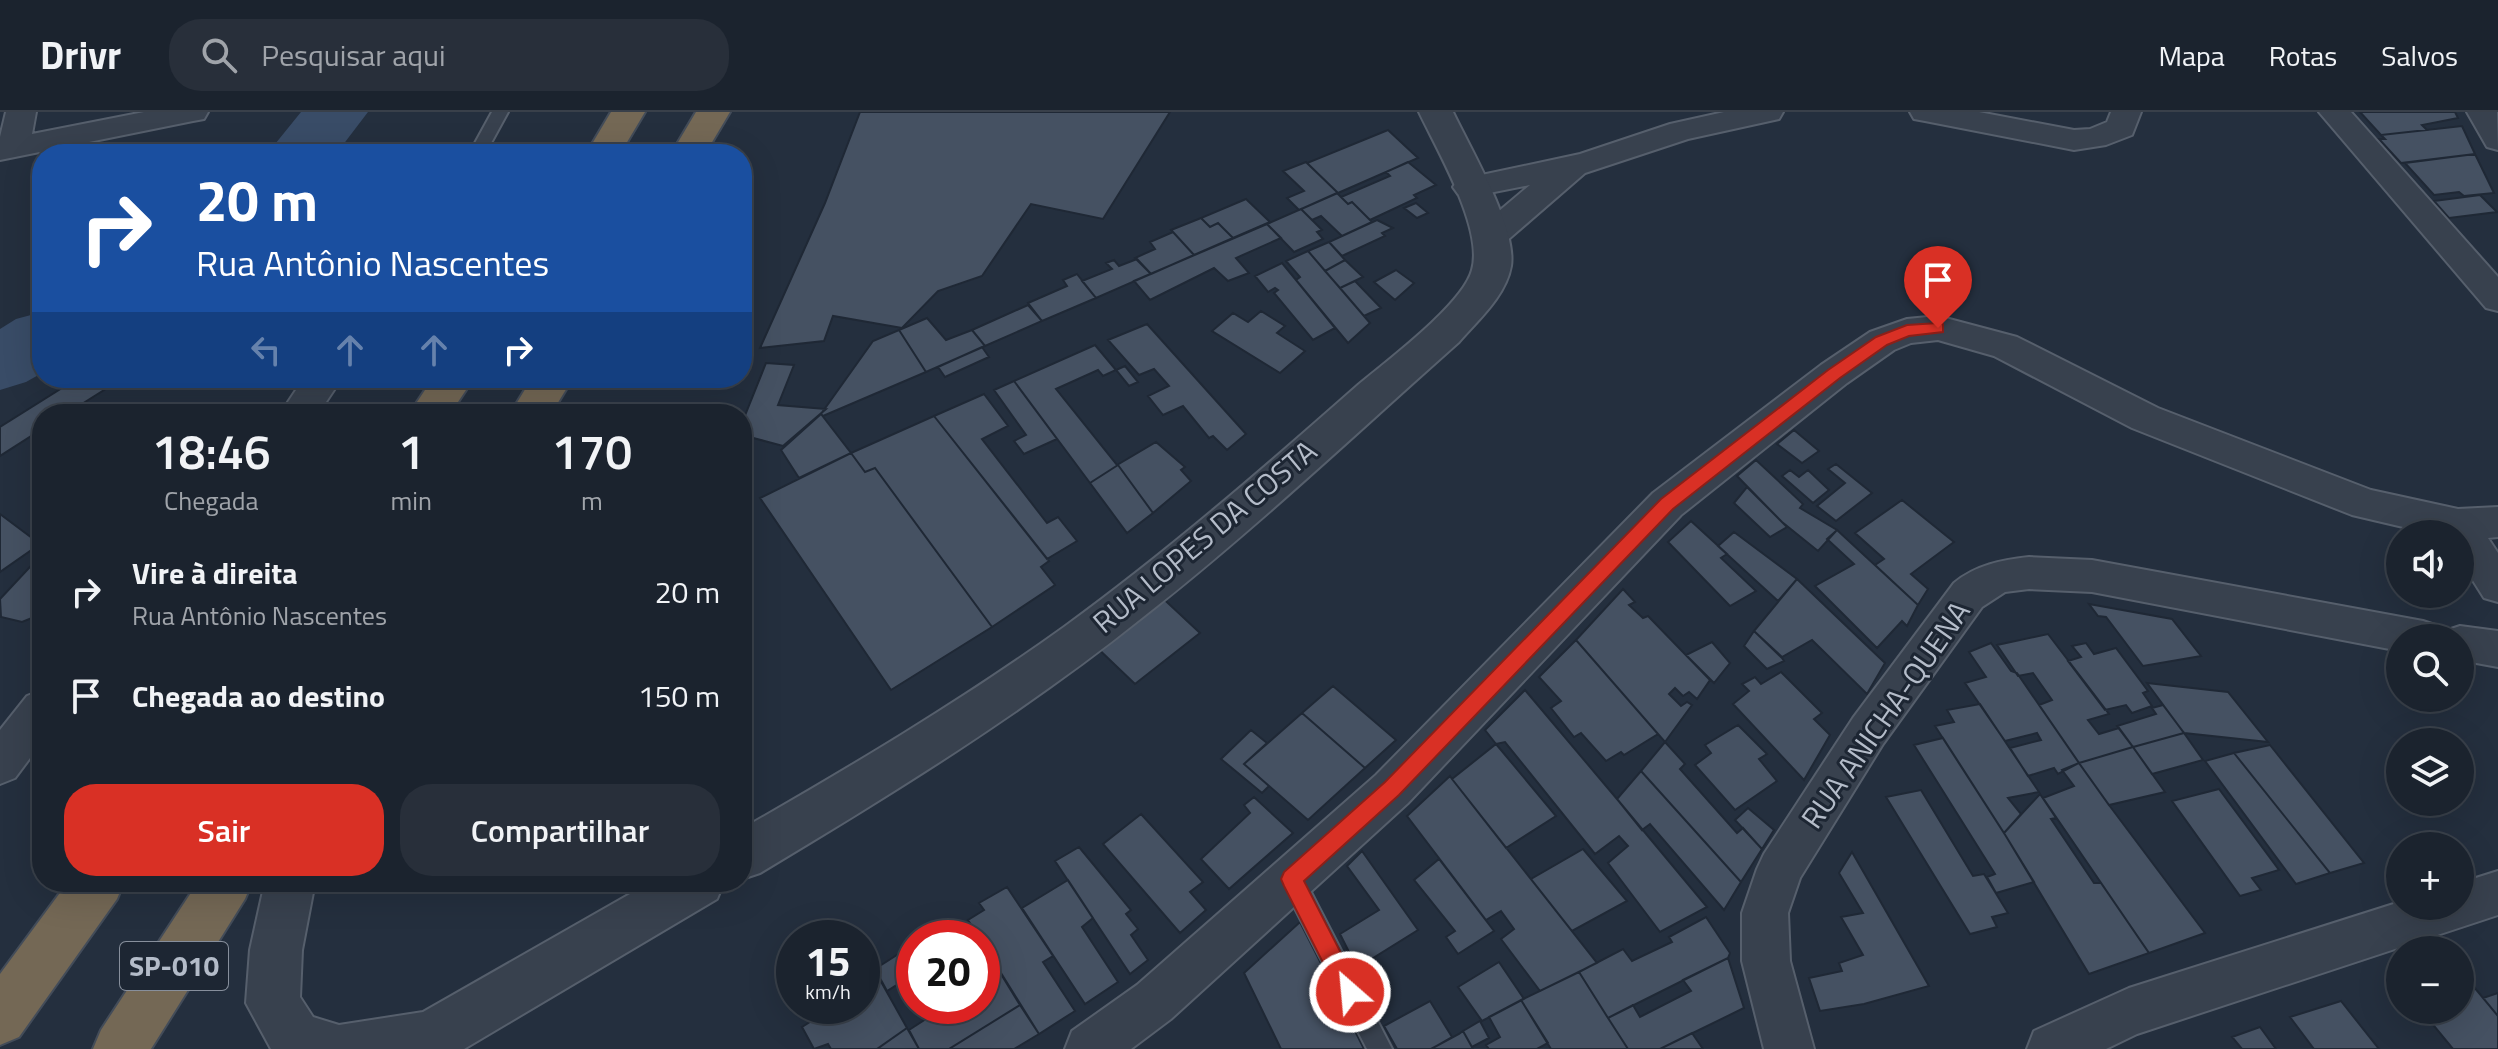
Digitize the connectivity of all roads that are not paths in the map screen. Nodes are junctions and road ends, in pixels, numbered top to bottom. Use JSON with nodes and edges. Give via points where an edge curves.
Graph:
{"nodes":[{"id":1,"x":21,"y":112,"type":"edge"},
{"id":2,"x":193,"y":112,"type":"edge"},
{"id":3,"x":500,"y":112,"type":"edge"},
{"id":4,"x":628,"y":112,"type":"edge"},
{"id":5,"x":713,"y":112,"type":"edge"},
{"id":6,"x":1436,"y":112,"type":"edge"},
{"id":7,"x":1768,"y":112,"type":"edge"},
{"id":8,"x":1925,"y":112,"type":"edge"},
{"id":9,"x":2126,"y":112,"type":"edge"},
{"id":10,"x":2334,"y":112,"type":"edge"},
{"id":11,"x":2482,"y":112,"type":"edge"},
{"id":12,"x":1730,"y":116,"type":"edge"},
{"id":13,"x":1993,"y":118,"type":"edge"},
{"id":14,"x":2498,"y":140,"type":"edge"},
{"id":15,"x":482,"y":144,"type":"edge"},
{"id":16,"x":609,"y":144,"type":"edge"},
{"id":17,"x":694,"y":144,"type":"edge"},
{"id":18,"x":6,"y":149,"type":"edge"},
{"id":19,"x":1586,"y":163,"type":"junction"},
{"id":20,"x":1469,"y":187,"type":"junction"},
{"id":21,"x":1491,"y":236,"type":"junction"},
{"id":22,"x":2498,"y":299,"type":"edge"},
{"id":23,"x":2440,"y":520,"type":"edge"},
{"id":24,"x":2498,"y":522,"type":"edge"},
{"id":25,"x":2474,"y":523,"type":"edge"},
{"id":26,"x":2474,"y":549,"type":"edge"},
{"id":27,"x":2498,"y":586,"type":"edge"},
{"id":28,"x":2386,"y":631,"type":"edge"},
{"id":29,"x":2474,"y":645,"type":"edge"},
{"id":30,"x":2498,"y":649,"type":"edge"},
{"id":31,"x":32,"y":722,"type":"edge"},
{"id":32,"x":0,"y":764,"type":"edge"},
{"id":33,"x":752,"y":850,"type":"edge"},
{"id":34,"x":1292,"y":879,"type":"junction"},
{"id":35,"x":92,"y":892,"type":"edge"},
{"id":36,"x":221,"y":892,"type":"edge"},
{"id":37,"x":288,"y":892,"type":"edge"},
{"id":38,"x":682,"y":892,"type":"edge"},
{"id":39,"x":2498,"y":893,"type":"edge"},
{"id":40,"x":2474,"y":901,"type":"edge"},
{"id":41,"x":2415,"y":920,"type":"edge"},
{"id":42,"x":0,"y":1018,"type":"edge"},
{"id":43,"x":423,"y":1044,"type":"edge"},
{"id":44,"x":120,"y":1049,"type":"edge"},
{"id":45,"x":330,"y":1049,"type":"edge"},
{"id":46,"x":348,"y":1049,"type":"edge"},
{"id":47,"x":1090,"y":1049,"type":"edge"},
{"id":48,"x":1380,"y":1049,"type":"edge"},
{"id":49,"x":1789,"y":1049,"type":"edge"},
{"id":50,"x":2052,"y":1049,"type":"edge"}],
"edges":[{"from":1,"to":18,"type":"street"},
{"from":2,"to":18,"type":"street"},
{"from":3,"to":15,"type":"lane"},
{"from":4,"to":16,"type":"highway"},
{"from":5,"to":17,"type":"highway"},
{"from":6,"to":20,"type":"street","name":"RUA LOPES DA COSTA"},
{"from":7,"to":12,"type":"street"},
{"from":8,"to":13,"type":"street"},
{"from":9,"to":13,"type":"street","via":[[2121,128],[2108,137],[2086,140],[2062,139]]},
{"from":10,"to":22,"type":"street"},
{"from":11,"to":14,"type":"street"},
{"from":12,"to":19,"type":"street"},
{"from":19,"to":20,"type":"street"},
{"from":19,"to":21,"type":"street","via":[[1529,201]]},
{"from":20,"to":21,"type":"street","name":"RUA LOPES DA COSTA"},
{"from":21,"to":33,"type":"street","name":"RUA LOPES DA COSTA","via":[[1492,267],[1478,294],[1445,332],[1155,583],[1004,694]]},
{"from":23,"to":34,"type":"street","via":[[2366,504],[2145,418],[2005,346],[1938,328],[1907,331],[1882,341],[1834,374],[1667,504],[1392,789]]},
{"from":24,"to":25,"type":"street"},
{"from":26,"to":27,"type":"street"},
{"from":28,"to":49,"type":"street","name":"RUA ANICHA-QUENA","via":[[2092,576],[2029,573],[1980,585],[1868,731],[1780,869],[1765,913],[1766,961]]},
{"from":29,"to":30,"type":"street"},
{"from":31,"to":32,"type":"street"},
{"from":34,"to":47,"type":"street","via":[[1154,1002]]},
{"from":34,"to":48,"type":"lane"},
{"from":35,"to":42,"type":"highway"},
{"from":36,"to":44,"type":"highway","number":"SP-010"},
{"from":37,"to":45,"type":"street","via":[[276,950],[273,1003],[296,1040]]},
{"from":38,"to":43,"type":"street"},
{"from":39,"to":40,"type":"street"},
{"from":41,"to":50,"type":"street","via":[[2129,1012]]},
{"from":43,"to":46,"type":"street"}]}
